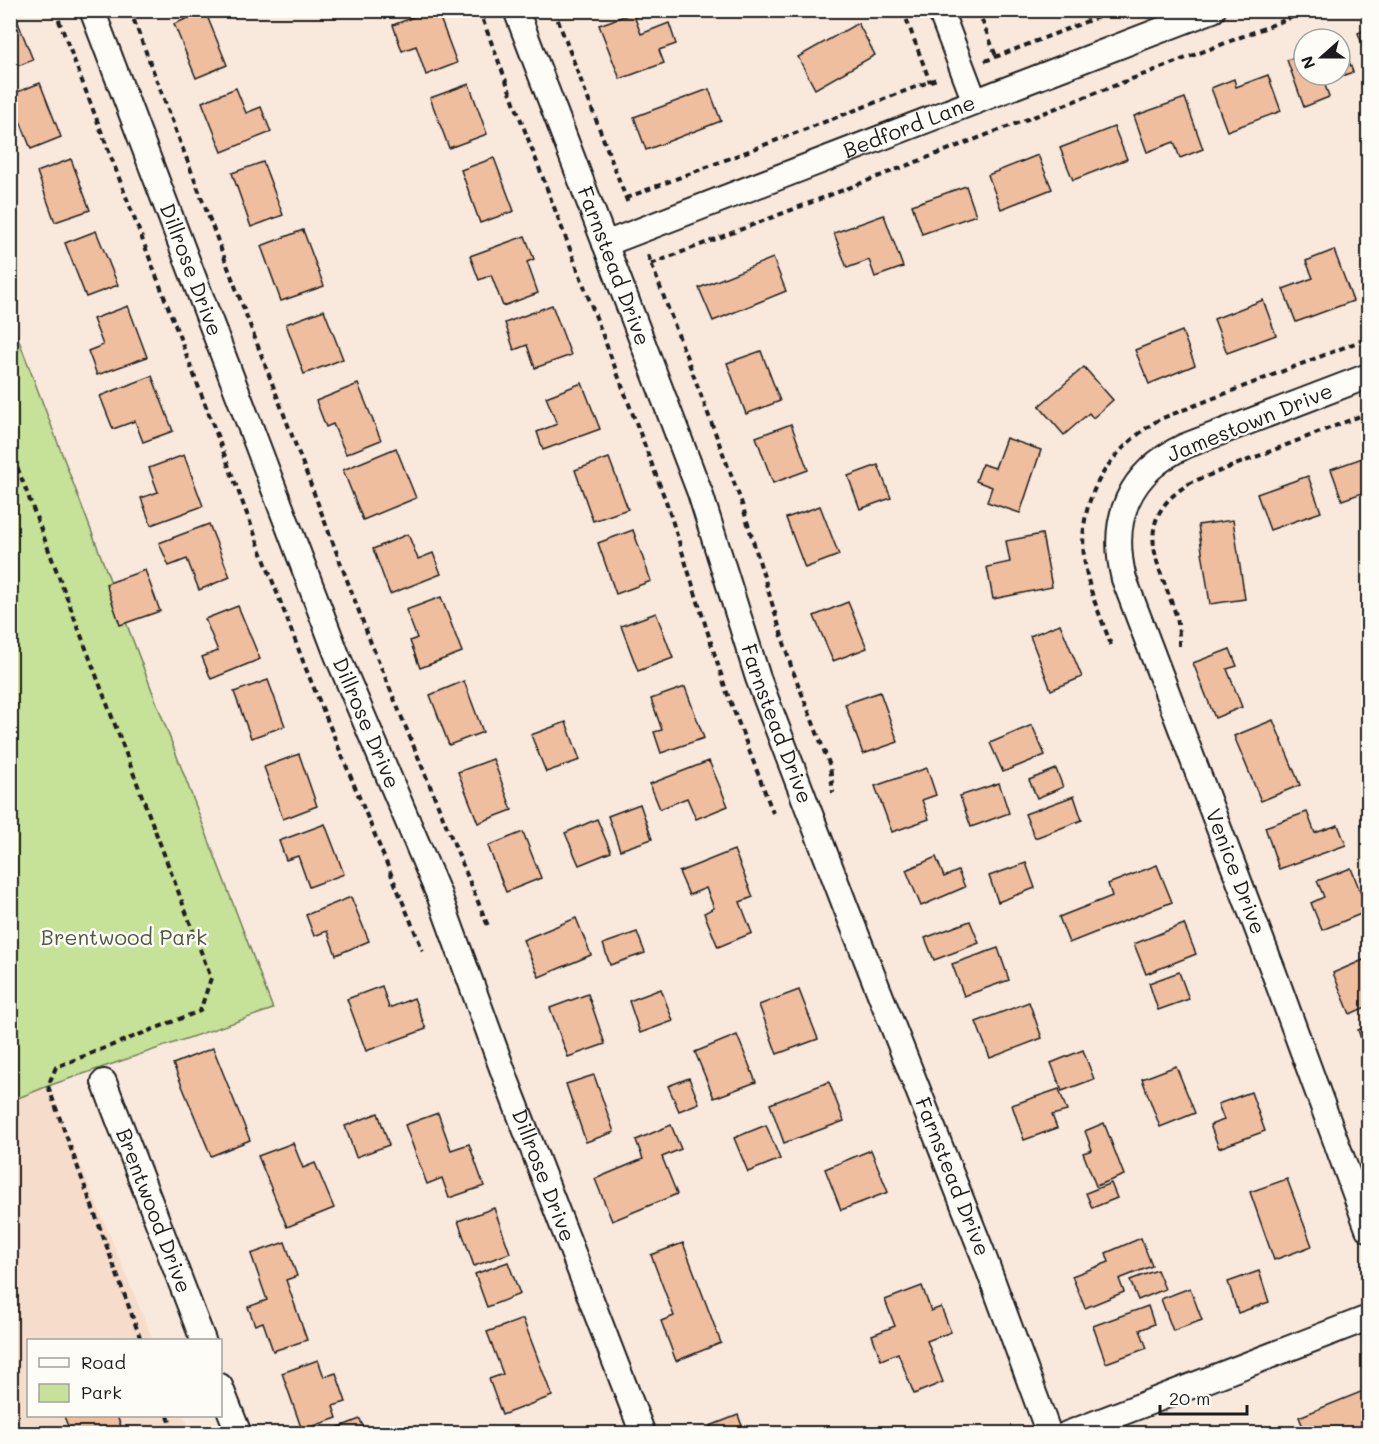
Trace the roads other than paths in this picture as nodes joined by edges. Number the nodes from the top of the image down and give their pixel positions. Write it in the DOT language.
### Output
graph roads {
  1 [pos="92,10"];
  2 [pos="516,10"];
  3 [pos="940,10"];
  4 [pos="1213,10"];
  5 [pos="975,102"];
  6 [pos="605,244"];
  7 [pos="1368,375"];
  8 [pos="1122,513"];
  9 [pos="104,1082"];
  10 [pos="1368,1229"];
  11 [pos="1368,1318"];
  12 [pos="202,1339"];
  13 [pos="222,1391"];
  14 [pos="238,1434"];
  15 [pos="642,1434"];
  16 [pos="1049,1434"];
  17 [pos="1067,1434"];
  1 -- 15 [label="street, Dillrose Drive"];
  2 -- 6 [label="street, Farnstead Drive"];
  3 -- 5 [label="street"];
  4 -- 5 [label="street, Bedford Lane"];
  5 -- 6 [label="street, Bedford Lane"];
  6 -- 16 [label="street, Farnstead Drive"];
  7 -- 8 [label="street, Jamestown Drive"];
  8 -- 10 [label="street, Venice Drive"];
  9 -- 12 [label="street, Brentwood Drive"];
  11 -- 17 [label="street"];
  13 -- 14 [label="street"];
}
